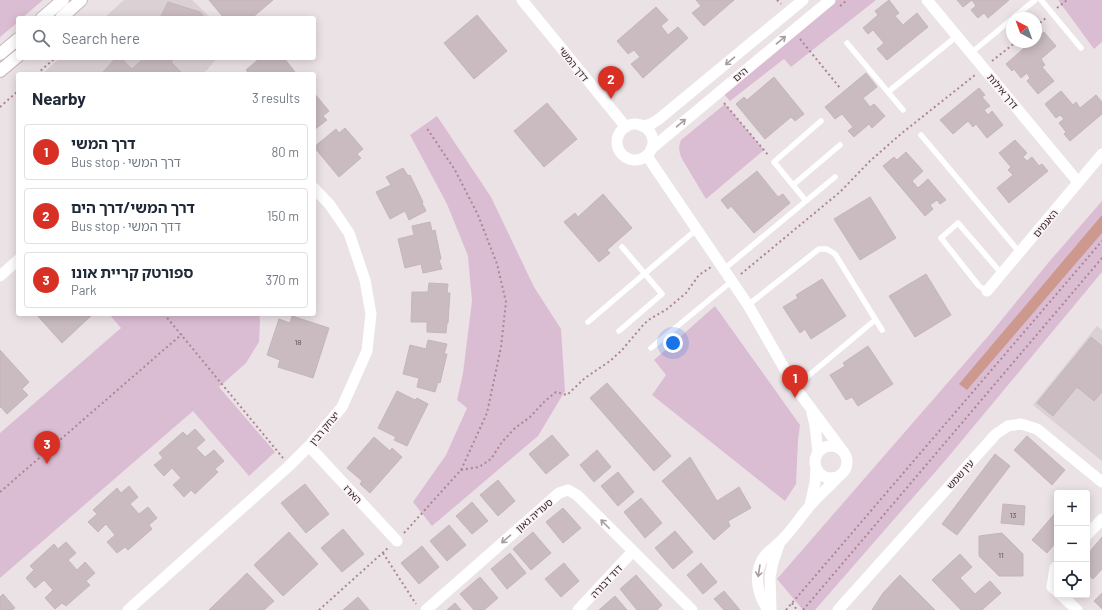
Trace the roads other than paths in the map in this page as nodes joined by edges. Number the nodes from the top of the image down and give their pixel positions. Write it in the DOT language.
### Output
graph roads {
  1 [pos="63,0"];
  2 [pos="81,0"];
  3 [pos="522,0"];
  4 [pos="803,0"];
  5 [pos="830,0"];
  6 [pos="927,0"];
  7 [pos="1035,0"];
  8 [pos="1041,0"];
  9 [pos="1020,12"];
  10 [pos="44,16"];
  11 [pos="63,16"];
  12 [pos="1006,23"];
  13 [pos="957,36"];
  14 [pos="16,41"];
  15 [pos="847,43"];
  16 [pos="1081,48"];
  17 [pos="971,52"];
  18 [pos="0,54"];
  19 [pos="16,58"];
  20 [pos="0,71"];
  21 [pos="888,92"];
  22 [pos="903,110"];
  23 [pos="821,121"];
  24 [pos="642,126"];
  25 [pos="626,127"];
  26 [pos="921,135"];
  27 [pos="840,145"];
  28 [pos="649,152"];
  29 [pos="1102,154"];
  30 [pos="835,177"];
  31 [pos="1078,182"];
  32 [pos="793,185"];
  33 [pos="316,190"];
  34 [pos="806,201"];
  35 [pos="697,229"];
  36 [pos="622,247"];
  37 [pos="1020,253"];
  38 [pos="16,262"];
  39 [pos="721,266"];
  40 [pos="645,274"];
  41 [pos="1002,274"];
  42 [pos="0,276"];
  43 [pos="732,281"];
  44 [pos="987,291"];
  45 [pos="748,305"];
  46 [pos="875,320"];
  47 [pos="588,322"];
  48 [pos="882,330"];
  49 [pos="619,331"];
  50 [pos="651,348"];
  51 [pos="795,387"];
  52 [pos="810,408"];
  53 [pos="309,446"];
  54 [pos="842,450"];
  55 [pos="818,453"];
  56 [pos="816,468"];
  57 [pos="838,477"];
  58 [pos="1102,482"];
  59 [pos="809,507"];
  60 [pos="1102,519"];
  61 [pos="1090,532"];
  62 [pos="397,541"];
  63 [pos="633,551"];
  64 [pos="1054,574"];
  65 [pos="1054,589"];
  66 [pos="1064,598"];
  67 [pos="128,610"];
  68 [pos="426,610"];
  69 [pos="578,610"];
  70 [pos="692,610"];
  71 [pos="769,610"];
  72 [pos="838,610"];
  73 [pos="1077,610"];
  1 -- 10 [label="street"];
  2 -- 11 [label="street"];
  3 -- 25 [label="street, דדך המשי"];
  4 -- 24 [label="street, הים, one-way"];
  28 -- 5 [label="street, הים, one-way"];
  6 -- 13 [label="street, דרך אילות"];
  7 -- 9 [label="lane"];
  8 -- 16 [label="lane"];
  12 -- 17 [label="lane"];
  13 -- 17 [label="street, דרך אילות"];
  13 -- 21 [label="lane"];
  14 -- 18 [label="street"];
  15 -- 21 [label="lane"];
  17 -- 31 [label="street, דרך אילות"];
  19 -- 20 [label="street"];
  21 -- 22 [label="lane"];
  23 -- 32 [label="lane"];
  24 -- 25 [label="street"];
  24 -- 28 [label="street"];
  25 -- 28 [label="street"];
  26 -- 37 [label="lane"];
  27 -- 32 [label="lane"];
  28 -- 35 [label="street"];
  29 -- 31 [label="street, האגמים"];
  30 -- 34 [label="lane"];
  31 -- 37 [label="street, האגמים"];
  32 -- 34 [label="lane"];
  33 -- 53 [label="street, יצחק רבין"];
  34 -- 39 [label="lane"];
  35 -- 39 [label="street"];
  35 -- 40 [label="lane"];
  36 -- 40 [label="lane"];
  37 -- 41 [label="street, האגמים"];
  38 -- 42 [label="street"];
  39 -- 43 [label="street"];
  40 -- 47 [label="lane"];
  40 -- 49 [label="lane"];
  41 -- 44 [label="street, האגמים"];
  41 -- 44 [label="lane"];
  43 -- 45 [label="street"];
  43 -- 50 [label="lane"];
  45 -- 46 [label="lane"];
  45 -- 51 [label="street"];
  46 -- 48 [label="lane"];
  46 -- 51 [label="lane"];
  51 -- 52 [label="street"];
  52 -- 54 [label="street"];
  52 -- 55 [label="street"];
  53 -- 62 [label="street, הארז"];
  53 -- 67 [label="street, יצחק רבין"];
  54 -- 55 [label="street"];
  54 -- 57 [label="street"];
  55 -- 56 [label="street"];
  56 -- 57 [label="street"];
  56 -- 59 [label="street"];
  57 -- 59 [label="street"];
  58 -- 72 [label="street, עין שמש"];
  59 -- 71 [label="street"];
  60 -- 61 [label="street"];
  63 -- 68 [label="street, סעדיה גאון, one-way"];
  63 -- 69 [label="street, דוד דבורה"];
  63 -- 70 [label="street, סעדיה גאון"];
  64 -- 65 [label="street"];
  66 -- 73 [label="street"];
}
